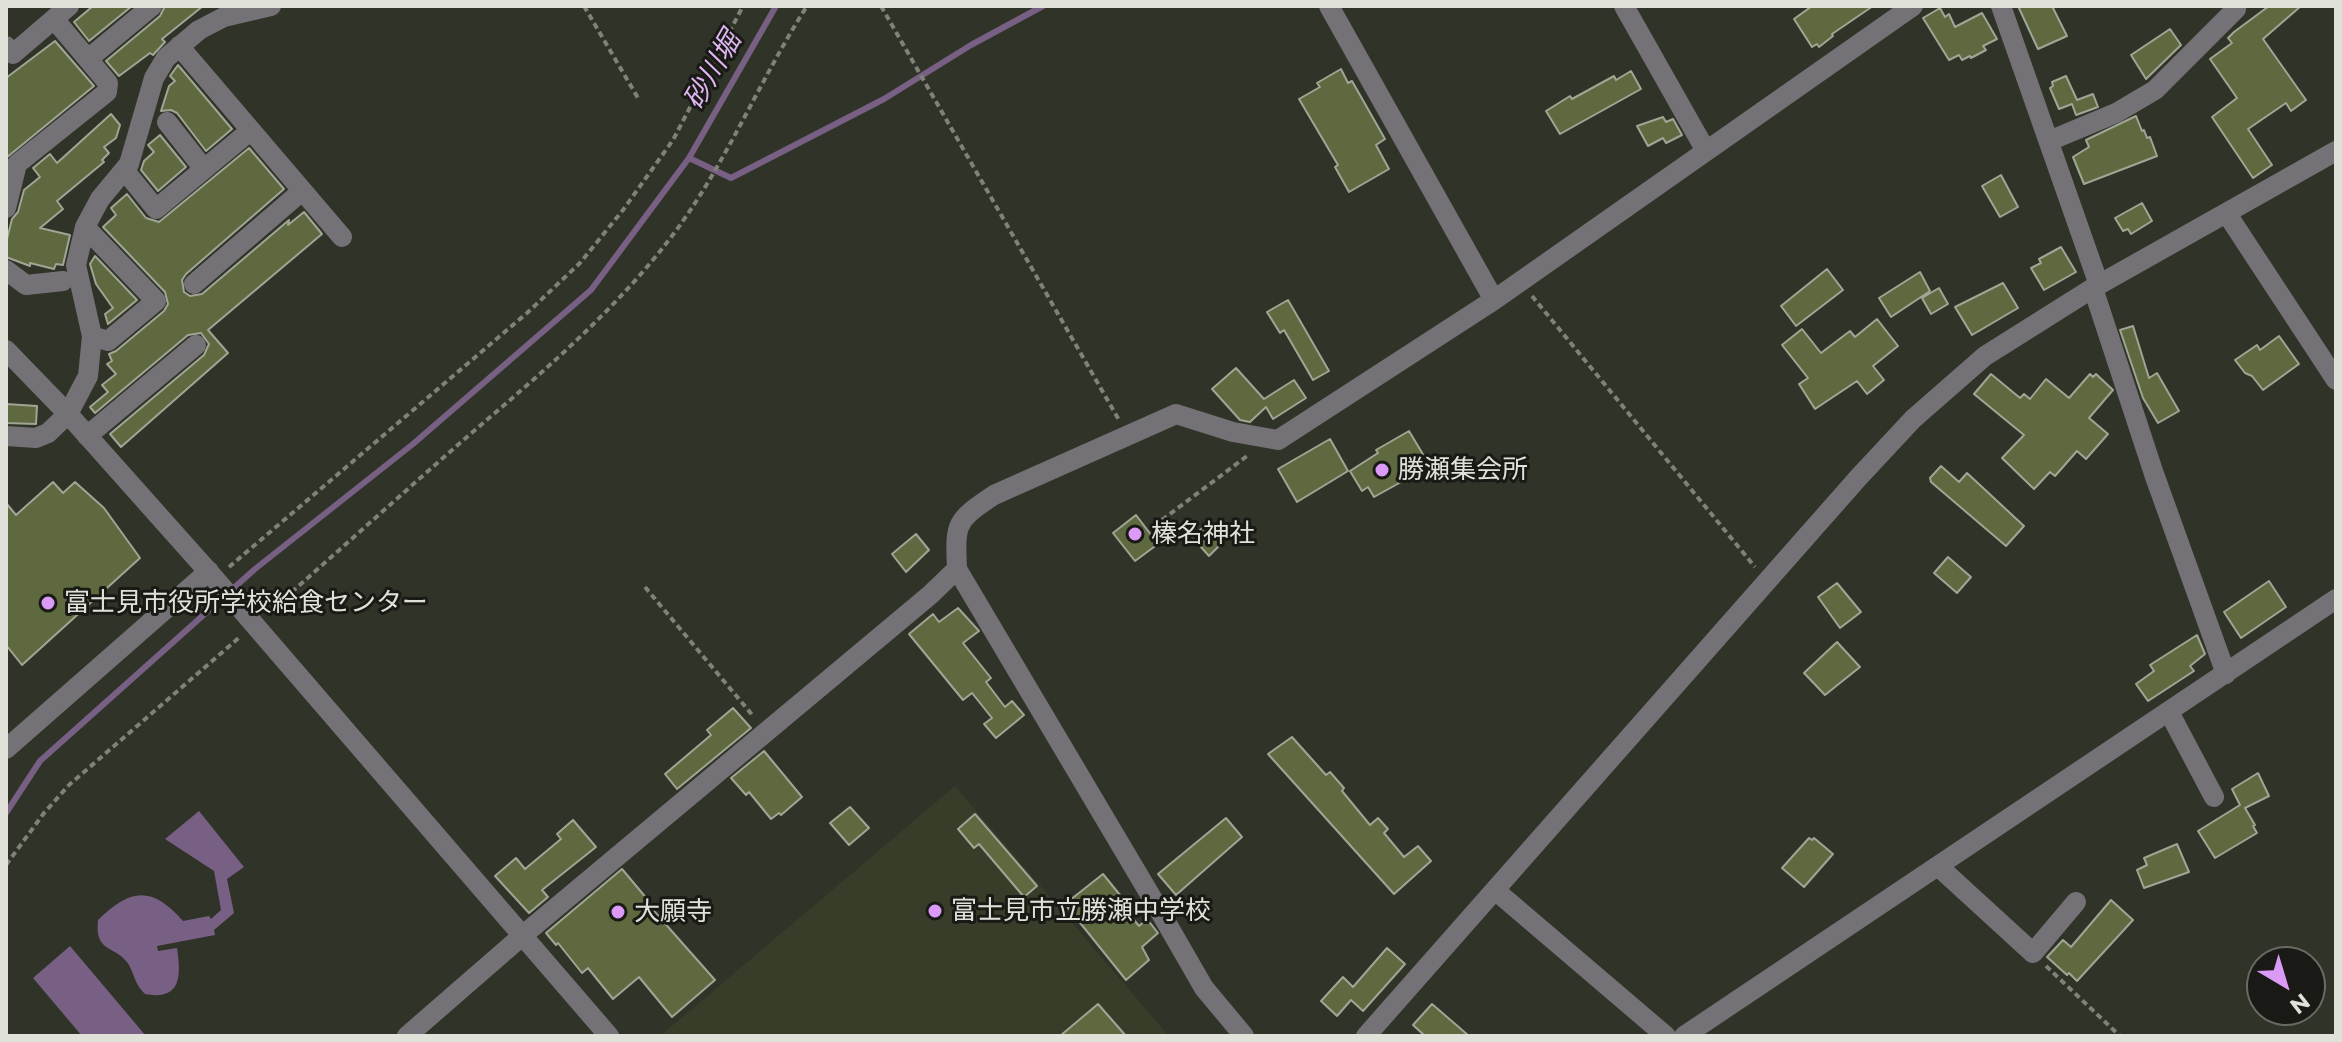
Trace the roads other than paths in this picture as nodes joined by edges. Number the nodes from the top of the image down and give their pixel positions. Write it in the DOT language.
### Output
graph roads {
  1 [pos="152,6"];
  2 [pos="271,6"];
  3 [pos="1329,6"];
  4 [pos="1624,6"];
  5 [pos="1913,6"];
  6 [pos="2001,6"];
  7 [pos="2235,6"];
  8 [pos="62,13"];
  9 [pos="179,46"];
  10 [pos="8,53"];
  11 [pos="88,59"];
  12 [pos="167,122"];
  13 [pos="250,131"];
  14 [pos="2049,141"];
  15 [pos="1706,151"];
  16 [pos="2336,151"];
  17 [pos="204,169"];
  18 [pos="125,171"];
  19 [pos="302,191"];
  20 [pos="6,208"];
  21 [pos="2227,214"];
  22 [pos="85,227"];
  23 [pos="342,237"];
  24 [pos="6,270"];
  25 [pos="63,281"];
  26 [pos="194,284"];
  27 [pos="2096,286"];
  28 [pos="1494,300"];
  29 [pos="92,336"];
  30 [pos="196,345"];
  31 [pos="6,350"];
  32 [pos="2336,380"];
  33 [pos="68,414"];
  34 [pos="6,436"];
  35 [pos="87,436"];
  36 [pos="957,569"];
  37 [pos="214,578"];
  38 [pos="2336,599"];
  39 [pos="2226,674"];
  40 [pos="2169,712"];
  41 [pos="6,749"];
  42 [pos="2214,797"];
  43 [pos="1939,867"];
  44 [pos="1496,891"];
  45 [pos="2076,902"];
  46 [pos="522,936"];
  47 [pos="407,1036"];
  48 [pos="609,1036"];
  49 [pos="1244,1036"];
  50 [pos="1366,1036"];
  51 [pos="1666,1036"];
  52 [pos="1684,1036"];
  1 -- 11 [label="street"];
  2 -- 9 [label="street"];
  3 -- 28 [label="street"];
  4 -- 15 [label="street"];
  5 -- 15 [label="street"];
  6 -- 14 [label="street"];
  7 -- 14 [label="street"];
  8 -- 10 [label="street"];
  8 -- 11 [label="street"];
  9 -- 13 [label="street"];
  9 -- 18 [label="street"];
  11 -- 20 [label="street"];
  12 -- 17 [label="street"];
  13 -- 17 [label="street"];
  13 -- 19 [label="street"];
  14 -- 27 [label="street"];
  15 -- 28 [label="street"];
  16 -- 21 [label="street"];
  17 -- 18 [label="street"];
  18 -- 22 [label="street"];
  19 -- 23 [label="street"];
  19 -- 26 [label="street"];
  21 -- 27 [label="street"];
  21 -- 32 [label="street"];
  22 -- 29 [label="street"];
  22 -- 29 [label="street"];
  24 -- 25 [label="street"];
  27 -- 39 [label="street"];
  27 -- 44 [label="street"];
  28 -- 36 [label="street"];
  29 -- 33 [label="street"];
  30 -- 35 [label="street"];
  31 -- 33 [label="street"];
  33 -- 34 [label="street"];
  33 -- 35 [label="street"];
  35 -- 37 [label="street"];
  36 -- 46 [label="street"];
  36 -- 49 [label="street"];
  37 -- 41 [label="street"];
  37 -- 46 [label="street"];
  38 -- 39 [label="street"];
  39 -- 40 [label="street"];
  40 -- 42 [label="street"];
  40 -- 43 [label="street"];
  43 -- 45 [label="street"];
  43 -- 52 [label="street"];
  44 -- 50 [label="street"];
  44 -- 51 [label="street"];
  46 -- 47 [label="street"];
  46 -- 48 [label="street"];
}
